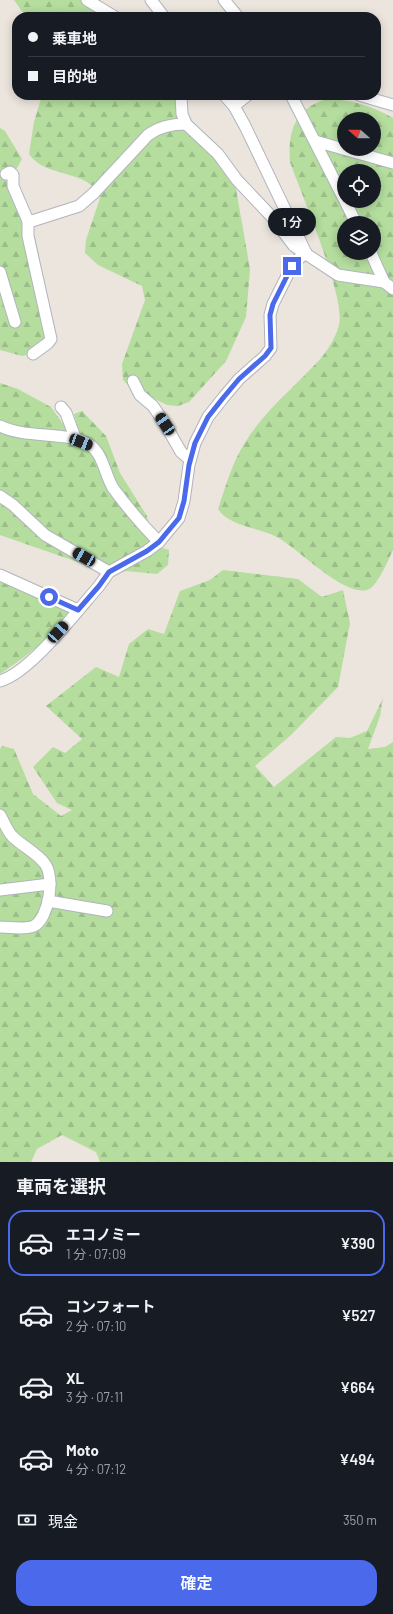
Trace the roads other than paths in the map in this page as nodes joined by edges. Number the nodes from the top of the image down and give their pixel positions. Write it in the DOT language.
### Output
graph roads {
  1 [pos="87,0"];
  2 [pos="151,0"];
  3 [pos="224,0"];
  4 [pos="106,12"];
  5 [pos="160,12"];
  6 [pos="234,12"];
  7 [pos="181,100"];
  8 [pos="229,100"];
  9 [pos="242,100"];
  10 [pos="294,100"];
  11 [pos="376,100"];
  12 [pos="393,105"];
  13 [pos="234,106"];
  14 [pos="186,124"];
  15 [pos="315,141"];
  16 [pos="393,163"];
  17 [pos="3,173"];
  18 [pos="0,183"];
  19 [pos="337,186"];
  20 [pos="28,221"];
  21 [pos="306,253"];
  22 [pos="375,260"];
  23 [pos="0,272"];
  24 [pos="389,285"];
  25 [pos="15,322"];
  26 [pos="33,354"];
  27 [pos="133,380"];
  28 [pos="61,406"];
  29 [pos="0,426"];
  30 [pos="76,440"];
  31 [pos="190,460"];
  32 [pos="0,496"];
  33 [pos="159,542"];
  34 [pos="109,572"];
  35 [pos="0,575"];
  36 [pos="78,610"];
  37 [pos="0,681"];
  38 [pos="0,815"];
  39 [pos="4,831"];
  40 [pos="50,884"];
  41 [pos="0,890"];
  42 [pos="48,901"];
  43 [pos="107,911"];
  44 [pos="0,927"];
  1 -- 4 [label="street"];
  2 -- 5 [label="street"];
  3 -- 6 [label="street"];
  7 -- 14 [label="street"];
  8 -- 13 [label="street"];
  9 -- 13 [label="street"];
  10 -- 15 [label="street"];
  11 -- 12 [label="street"];
  13 -- 21 [label="street"];
  14 -- 20 [label="street"];
  14 -- 21 [label="street"];
  15 -- 16 [label="street"];
  15 -- 19 [label="street"];
  17 -- 18 [label="street"];
  17 -- 20 [label="street"];
  20 -- 26 [label="street"];
  21 -- 24 [label="street"];
  21 -- 31 [label="street"];
  22 -- 24 [label="street"];
  23 -- 25 [label="street"];
  27 -- 31 [label="street"];
  28 -- 30 [label="street"];
  29 -- 30 [label="street"];
  30 -- 33 [label="street"];
  31 -- 33 [label="street"];
  32 -- 34 [label="street"];
  33 -- 34 [label="street"];
  34 -- 36 [label="street"];
  35 -- 36 [label="street"];
  36 -- 37 [label="street"];
  38 -- 39 [label="street"];
  39 -- 40 [label="street"];
  40 -- 41 [label="street"];
  40 -- 42 [label="street"];
  42 -- 43 [label="street"];
  42 -- 44 [label="street"];
}
